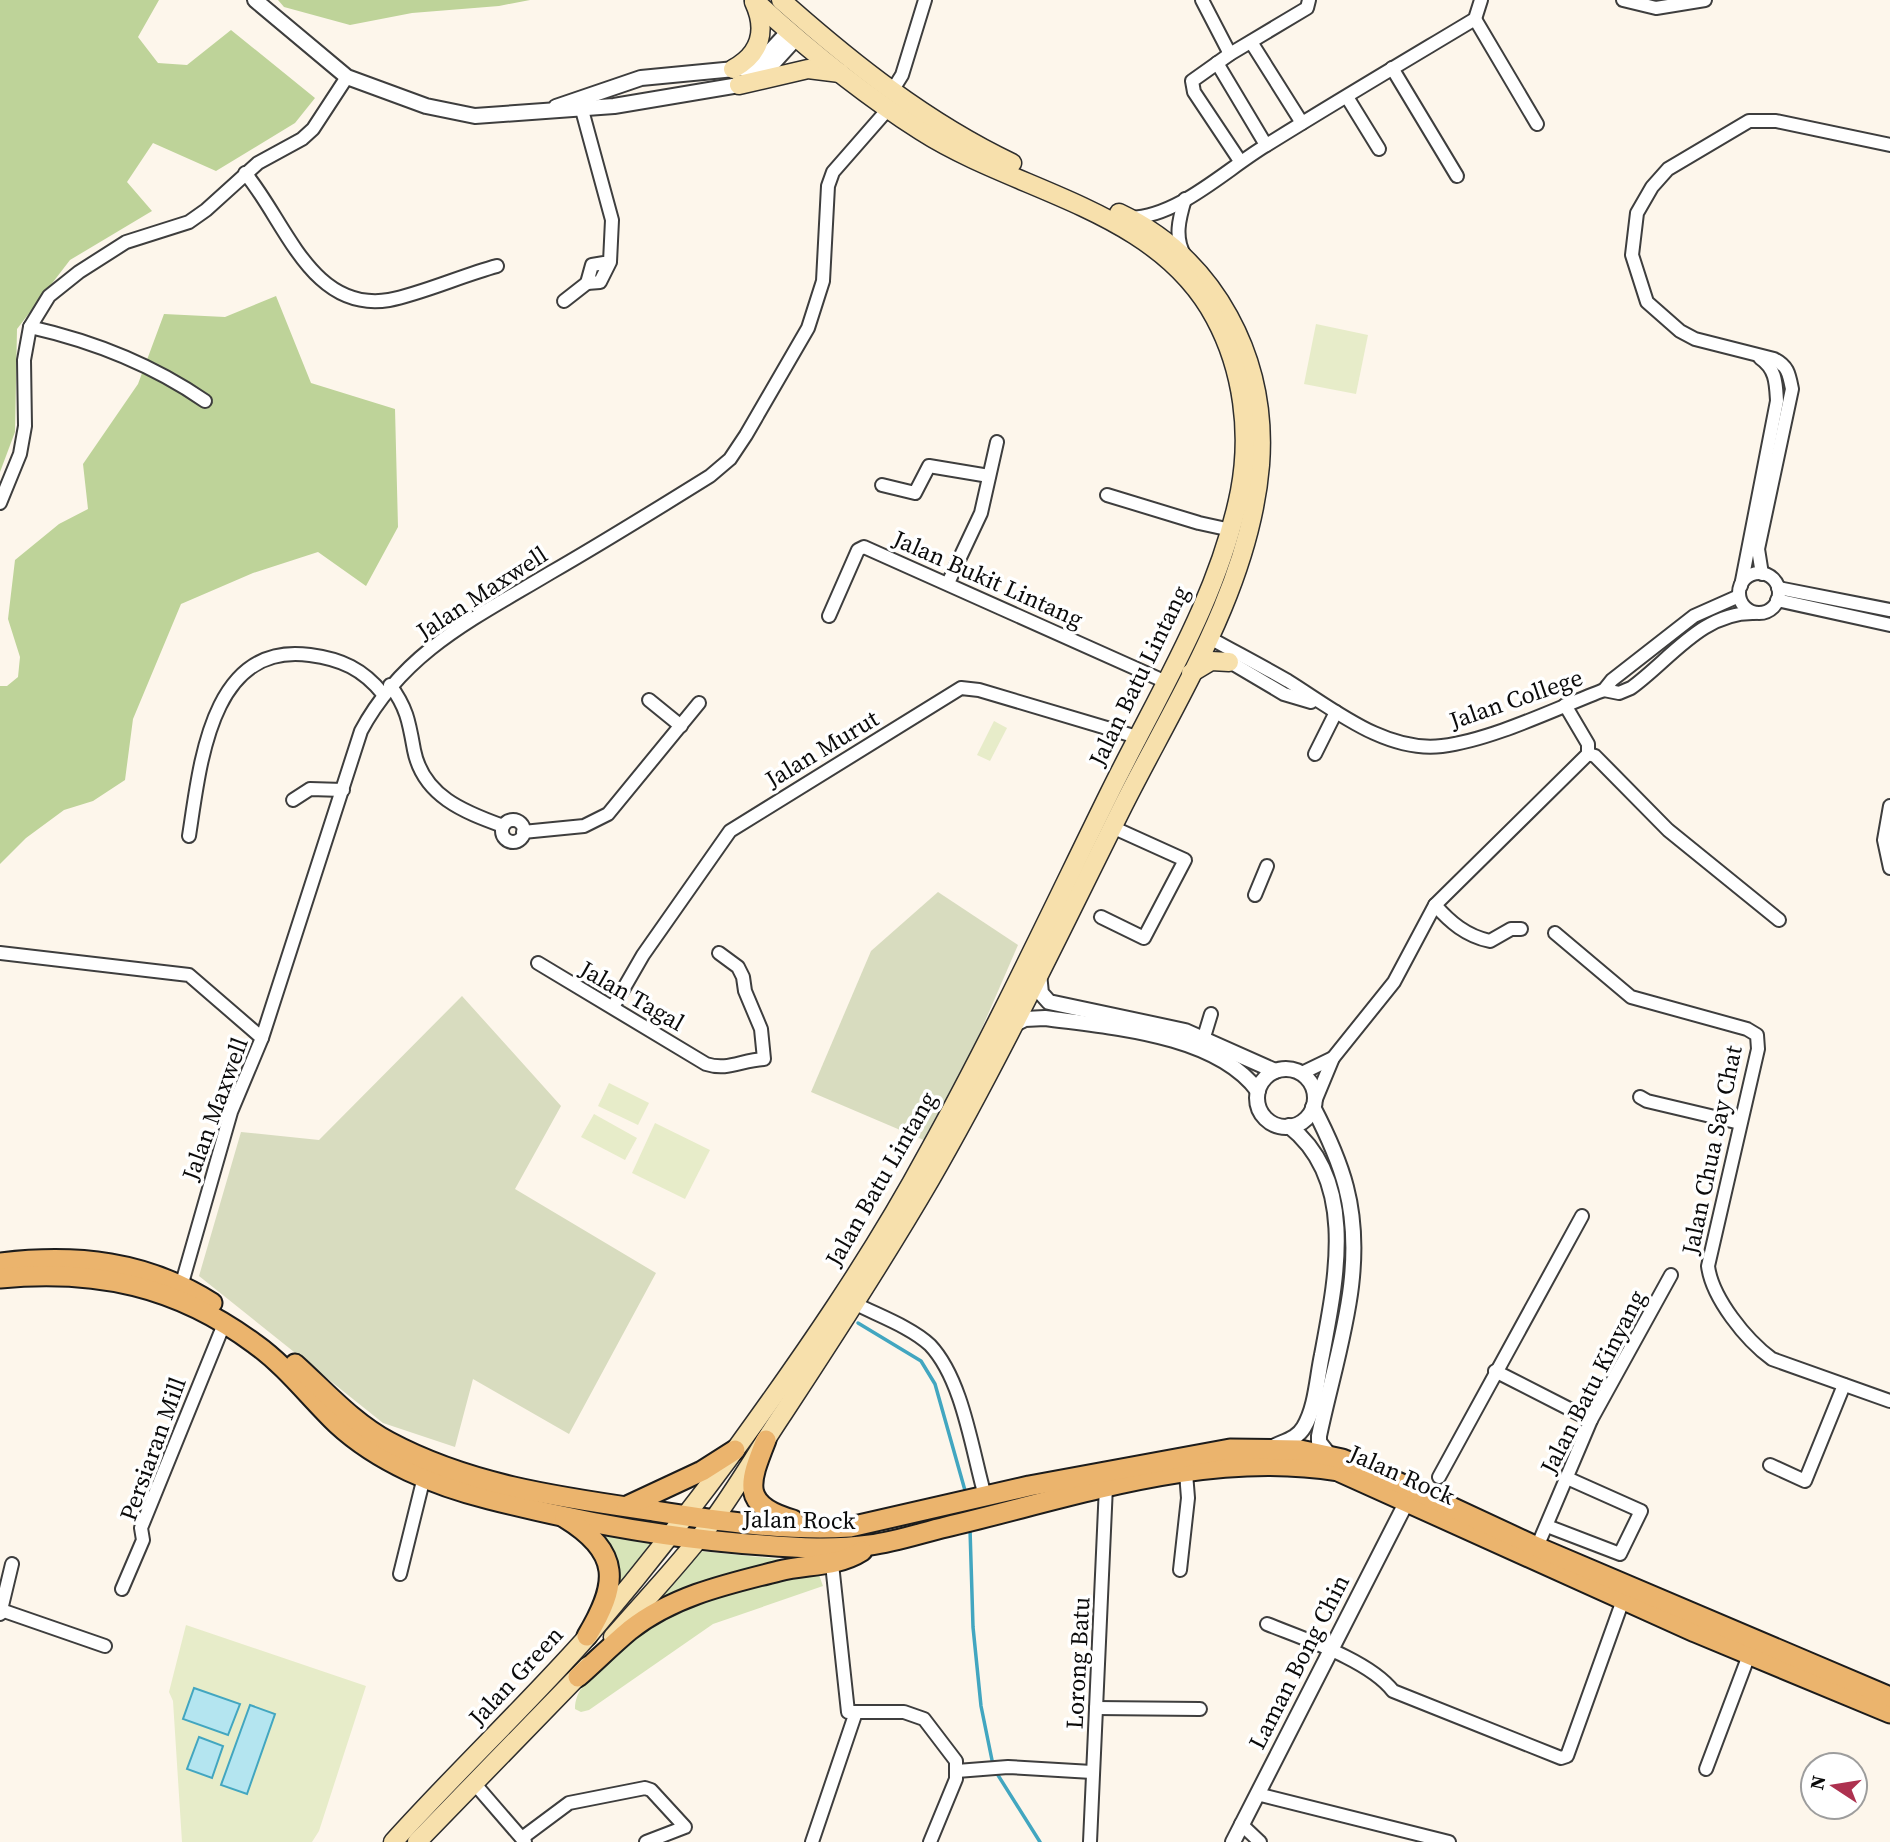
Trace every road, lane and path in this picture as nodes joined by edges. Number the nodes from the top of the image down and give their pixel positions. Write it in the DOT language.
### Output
graph roads {
  1 [pos="255,0"];
  2 [pos="753,0"];
  3 [pos="780,0"];
  4 [pos="925,0"];
  5 [pos="1202,0"];
  6 [pos="1309,0"];
  7 [pos="1481,0"];
  8 [pos="1622,0"];
  9 [pos="1705,0"];
  10 [pos="1475,19"];
  11 [pos="795,33"];
  12 [pos="1251,42"];
  13 [pos="1230,54"];
  14 [pos="1217,63"];
  15 [pos="846,66"];
  16 [pos="1392,68"];
  17 [pos="347,77"];
  18 [pos="736,77"];
  19 [pos="641,78"];
  20 [pos="1347,97"];
  21 [pos="644,99"];
  22 [pos="891,99"];
  23 [pos="582,110"];
  24 [pos="545,111"];
  25 [pos="1302,123"];
  26 [pos="1537,124"];
  27 [pos="1266,145"];
  28 [pos="1890,145"];
  29 [pos="1379,149"];
  30 [pos="1240,161"];
  31 [pos="245,173"];
  32 [pos="1457,176"];
  33 [pos="1185,199"];
  34 [pos="1130,218"];
  35 [pos="1188,261"];
  36 [pos="497,266"];
  37 [pos="564,302"];
  38 [pos="30,327"];
  39 [pos="1754,354"];
  40 [pos="205,401"];
  41 [pos="996,442"];
  42 [pos="989,477"];
  43 [pos="881,485"];
  44 [pos="1107,495"];
  45 [pos="0,503"];
  46 [pos="1231,530"];
  47 [pos="1762,574"];
  48 [pos="948,583"];
  49 [pos="1210,587"];
  50 [pos="1740,591"];
  51 [pos="1778,594"];
  52 [pos="1890,610"];
  53 [pos="1754,613"];
  54 [pos="829,616"];
  55 [pos="1890,625"];
  56 [pos="1203,640"];
  57 [pos="1230,662"];
  58 [pos="1176,674"];
  59 [pos="1286,688"];
  60 [pos="386,689"];
  61 [pos="1604,690"];
  62 [pos="649,700"];
  63 [pos="699,703"];
  64 [pos="1565,705"];
  65 [pos="1336,712"];
  66 [pos="681,726"];
  67 [pos="1137,737"];
  68 [pos="1315,754"];
  69 [pos="1588,754"];
  70 [pos="343,790"];
  71 [pos="293,800"];
  72 [pos="1890,806"];
  73 [pos="1112,827"];
  74 [pos="189,836"];
  75 [pos="1267,866"];
  76 [pos="1890,868"];
  77 [pos="1255,895"];
  78 [pos="1435,905"];
  79 [pos="1101,917"];
  80 [pos="1779,920"];
  81 [pos="1521,929"];
  82 [pos="1555,933"];
  83 [pos="0,953"];
  84 [pos="719,953"];
  85 [pos="538,963"];
  86 [pos="1039,973"];
  87 [pos="613,1007"];
  88 [pos="1211,1014"];
  89 [pos="1013,1025"];
  90 [pos="1205,1037"];
  91 [pos="262,1038"];
  92 [pos="1333,1058"];
  93 [pos="1275,1071"];
  94 [pos="1303,1073"];
  95 [pos="1258,1091"];
  96 [pos="1640,1097"];
  97 [pos="1314,1103"];
  98 [pos="1740,1123"];
  99 [pos="1289,1126"];
  100 [pos="1582,1216"];
  101 [pos="0,1263"];
  102 [pos="1671,1275"];
  103 [pos="0,1278"];
  104 [pos="181,1283"];
  105 [pos="854,1303"];
  106 [pos="224,1324"];
  107 [pos="1495,1371"];
  108 [pos="1844,1385"];
  109 [pos="1890,1401"];
  110 [pos="1591,1420"];
  111 [pos="766,1440"];
  112 [pos="1269,1449"];
  113 [pos="735,1450"];
  114 [pos="1330,1457"];
  115 [pos="1770,1465"];
  116 [pos="1186,1473"];
  117 [pos="424,1477"];
  118 [pos="1439,1477"];
  119 [pos="1567,1478"];
  120 [pos="1107,1486"];
  121 [pos="981,1497"];
  122 [pos="1406,1503"];
  123 [pos="626,1507"];
  124 [pos="556,1513"];
  125 [pos="684,1516"];
  126 [pos="713,1520"];
  127 [pos="1546,1525"];
  128 [pos="824,1529"];
  129 [pos="668,1537"];
  130 [pos="697,1540"];
  131 [pos="872,1545"];
  132 [pos="1538,1547"];
  133 [pos="12,1564"];
  134 [pos="832,1564"];
  135 [pos="1180,1570"];
  136 [pos="400,1574"];
  137 [pos="122,1589"];
  138 [pos="1623,1600"];
  139 [pos="1,1612"];
  140 [pos="1267,1624"];
  141 [pos="587,1636"];
  142 [pos="105,1646"];
  143 [pos="1330,1651"];
  144 [pos="1749,1655"];
  145 [pos="578,1677"];
  146 [pos="1890,1697"];
  147 [pos="1096,1708"];
  148 [pos="1200,1709"];
  149 [pos="856,1712"];
  150 [pos="1890,1713"];
  151 [pos="1706,1769"];
  152 [pos="957,1771"];
  153 [pos="1092,1772"];
  154 [pos="474,1783"];
  155 [pos="1257,1794"];
  156 [pos="1241,1825"];
  157 [pos="1413,1838"];
  158 [pos="523,1840"];
  159 [pos="393,1842"];
  160 [pos="417,1842"];
  161 [pos="646,1842"];
  162 [pos="812,1842"];
  163 [pos="930,1842"];
  164 [pos="1090,1842"];
  165 [pos="1233,1842"];
  166 [pos="1261,1842"];
  167 [pos="1449,1842"];
  1 -- 17 [label="street"];
  2 -- 11 [label="main road"];
  2 -- 18 [label="main road"];
  3 -- 11 [label="main road"];
  3 -- 15 [label="main road, Jalan Batu Lintang"];
  4 -- 22 [label="street, Jalan Maxwell"];
  5 -- 13 [label="street"];
  6 -- 12 [label="street"];
  7 -- 10 [label="street"];
  8 -- 9 [label="street"];
  10 -- 16 [label="street"];
  10 -- 26 [label="street"];
  11 -- 15 [label="main road"];
  11 -- 18 [label="street"];
  12 -- 13 [label="street"];
  12 -- 25 [label="street"];
  13 -- 14 [label="street"];
  14 -- 27 [label="street"];
  14 -- 30 [label="street"];
  15 -- 18 [label="main road"];
  15 -- 22 [label="main road, Jalan Batu Lintang"];
  16 -- 20 [label="street"];
  16 -- 32 [label="street"];
  17 -- 24 [label="street"];
  17 -- 31 [label="street"];
  18 -- 19 [label="street"];
  18 -- 21 [label="street"];
  19 -- 21 [label="street"];
  19 -- 24 [label="street"];
  20 -- 25 [label="street"];
  20 -- 29 [label="street"];
  21 -- 23 [label="street"];
  22 -- 34 [label="main road, Jalan Batu Lintang"];
  22 -- 46 [label="main road, Jalan Batu Lintang"];
  22 -- 60 [label="street, Jalan Maxwell"];
  23 -- 24 [label="street"];
  23 -- 37 [label="street"];
  25 -- 27 [label="street"];
  27 -- 30 [label="street"];
  28 -- 39 [label="street"];
  30 -- 33 [label="street"];
  31 -- 36 [label="street"];
  31 -- 38 [label="street"];
  33 -- 34 [label="street"];
  33 -- 35 [label="street"];
  34 -- 35 [label="main road, Jalan Batu Lintang"];
  35 -- 56 [label="main road, Jalan Batu Lintang"];
  38 -- 40 [label="street"];
  38 -- 45 [label="street"];
  39 -- 47 [label="street"];
  39 -- 50 [label="street"];
  41 -- 42 [label="street"];
  42 -- 43 [label="street"];
  42 -- 48 [label="street"];
  44 -- 46 [label="street"];
  46 -- 49 [label="main road, Jalan Batu Lintang"];
  47 -- 50 [label="street"];
  47 -- 51 [label="street"];
  48 -- 54 [label="street, Jalan Bukit Lintang"];
  48 -- 58 [label="street, Jalan Bukit Lintang"];
  49 -- 56 [label="main road"];
  49 -- 58 [label="main road, Jalan Batu Lintang"];
  50 -- 53 [label="street"];
  50 -- 61 [label="street"];
  51 -- 52 [label="street"];
  51 -- 53 [label="street"];
  51 -- 55 [label="street"];
  53 -- 61 [label="street"];
  56 -- 57 [label="street"];
  56 -- 58 [label="main road, Jalan Batu Lintang"];
  56 -- 59 [label="street, Jalan College"];
  57 -- 58 [label="main road"];
  57 -- 59 [label="street"];
  58 -- 67 [label="main road, Jalan Batu Lintang"];
  58 -- 73 [label="main road, Jalan Batu Lintang"];
  59 -- 65 [label="street, Jalan College"];
  60 -- 66 [label="street"];
  60 -- 70 [label="street, Jalan Maxwell"];
  60 -- 74 [label="street"];
  61 -- 64 [label="street, Jalan College"];
  62 -- 66 [label="street"];
  63 -- 66 [label="street"];
  64 -- 65 [label="street, Jalan College"];
  64 -- 69 [label="street"];
  65 -- 68 [label="street"];
  67 -- 87 [label="street, Jalan Murut"];
  67 -- 113 [label="main road, Jalan Batu Lintang"];
  69 -- 78 [label="street"];
  69 -- 80 [label="street"];
  70 -- 71 [label="street"];
  70 -- 91 [label="street, Jalan Maxwell"];
  72 -- 76 [label="street"];
  73 -- 79 [label="street"];
  73 -- 86 [label="main road, Jalan Batu Lintang"];
  75 -- 77 [label="street"];
  78 -- 81 [label="street"];
  78 -- 92 [label="street"];
  82 -- 98 [label="street, Jalan Chua Say Chat"];
  83 -- 91 [label="street"];
  84 -- 87 [label="street, Jalan Tagal"];
  85 -- 87 [label="street, Jalan Tagal"];
  86 -- 89 [label="main road, Jalan Batu Lintang"];
  86 -- 90 [label="street"];
  88 -- 90 [label="street"];
  89 -- 95 [label="street"];
  89 -- 105 [label="main road, Jalan Batu Lintang"];
  90 -- 93 [label="street"];
  91 -- 104 [label="street, Jalan Maxwell"];
  92 -- 94 [label="street"];
  92 -- 97 [label="street"];
  93 -- 94 [label="street"];
  93 -- 95 [label="street"];
  94 -- 97 [label="street"];
  95 -- 99 [label="street"];
  96 -- 98 [label="street"];
  97 -- 99 [label="street"];
  97 -- 114 [label="street"];
  98 -- 108 [label="street, Jalan Chua Say Chat"];
  99 -- 112 [label="street"];
  100 -- 107 [label="street"];
  101 -- 104 [label="main road, Jalan Rock"];
  102 -- 110 [label="street, Jalan Batu Kinyang"];
  103 -- 106 [label="main road, Jalan Rock"];
  104 -- 123 [label="main road, Jalan Rock"];
  105 -- 111 [label="main road, Jalan Batu Lintang"];
  105 -- 121 [label="street"];
  106 -- 117 [label="main road, Jalan Rock"];
  106 -- 137 [label="street, Persiaran Mill"];
  107 -- 110 [label="street"];
  107 -- 118 [label="street"];
  108 -- 109 [label="street, Jalan Chua Say Chat"];
  108 -- 115 [label="street"];
  110 -- 119 [label="street, Jalan Batu Kinyang"];
  111 -- 126 [label="main road, Jalan Batu Lintang"];
  111 -- 128 [label="main road"];
  112 -- 114 [label="main road, Jalan Rock"];
  112 -- 121 [label="main road, Jalan Rock"];
  113 -- 123 [label="main road"];
  113 -- 125 [label="main road, Jalan Batu Lintang"];
  114 -- 132 [label="main road, Jalan Rock"];
  116 -- 120 [label="main road, Jalan Rock"];
  116 -- 122 [label="main road, Jalan Rock"];
  116 -- 135 [label="street"];
  117 -- 124 [label="main road, Jalan Rock"];
  117 -- 136 [label="street"];
  119 -- 127 [label="street, Jalan Batu Kinyang"];
  119 -- 127 [label="street"];
  120 -- 131 [label="main road, Jalan Rock"];
  120 -- 147 [label="street, Lorong Batu"];
  121 -- 128 [label="main road, Jalan Rock"];
  122 -- 138 [label="main road, Jalan Rock"];
  122 -- 143 [label="street, Laman Bong Chin"];
  123 -- 125 [label="main road, Jalan Rock"];
  124 -- 129 [label="main road, Jalan Rock"];
  124 -- 141 [label="main road"];
  125 -- 126 [label="main road, Jalan Rock"];
  125 -- 129 [label="main road, Jalan Green"];
  126 -- 128 [label="main road, Jalan Rock"];
  126 -- 130 [label="main road, Jalan Green"];
  127 -- 132 [label="street, Jalan Batu Kinyang"];
  129 -- 130 [label="main road, Jalan Rock"];
  129 -- 141 [label="main road, Jalan Green"];
  130 -- 131 [label="main road, Jalan Rock"];
  130 -- 145 [label="main road, Jalan Green"];
  131 -- 134 [label="main road"];
  132 -- 146 [label="main road, Jalan Rock"];
  133 -- 139 [label="street"];
  134 -- 145 [label="main road"];
  134 -- 149 [label="street"];
  138 -- 143 [label="street"];
  138 -- 144 [label="main road, Jalan Rock"];
  139 -- 142 [label="street"];
  140 -- 143 [label="street"];
  141 -- 159 [label="main road, Jalan Green"];
  143 -- 155 [label="street, Laman Bong Chin"];
  144 -- 150 [label="main road, Jalan Rock"];
  144 -- 151 [label="street"];
  145 -- 154 [label="main road, Jalan Green"];
  147 -- 148 [label="street"];
  147 -- 153 [label="street, Lorong Batu"];
  149 -- 152 [label="street"];
  149 -- 162 [label="street"];
  152 -- 153 [label="street"];
  152 -- 163 [label="street"];
  153 -- 164 [label="street, Lorong Batu"];
  154 -- 158 [label="street"];
  154 -- 160 [label="main road, Jalan Green"];
  155 -- 156 [label="street, Laman Bong Chin"];
  155 -- 157 [label="street"];
  156 -- 165 [label="street, Laman Bong Chin"];
  156 -- 166 [label="street"];
  157 -- 167 [label="street"];
  158 -- 161 [label="street"];
}
